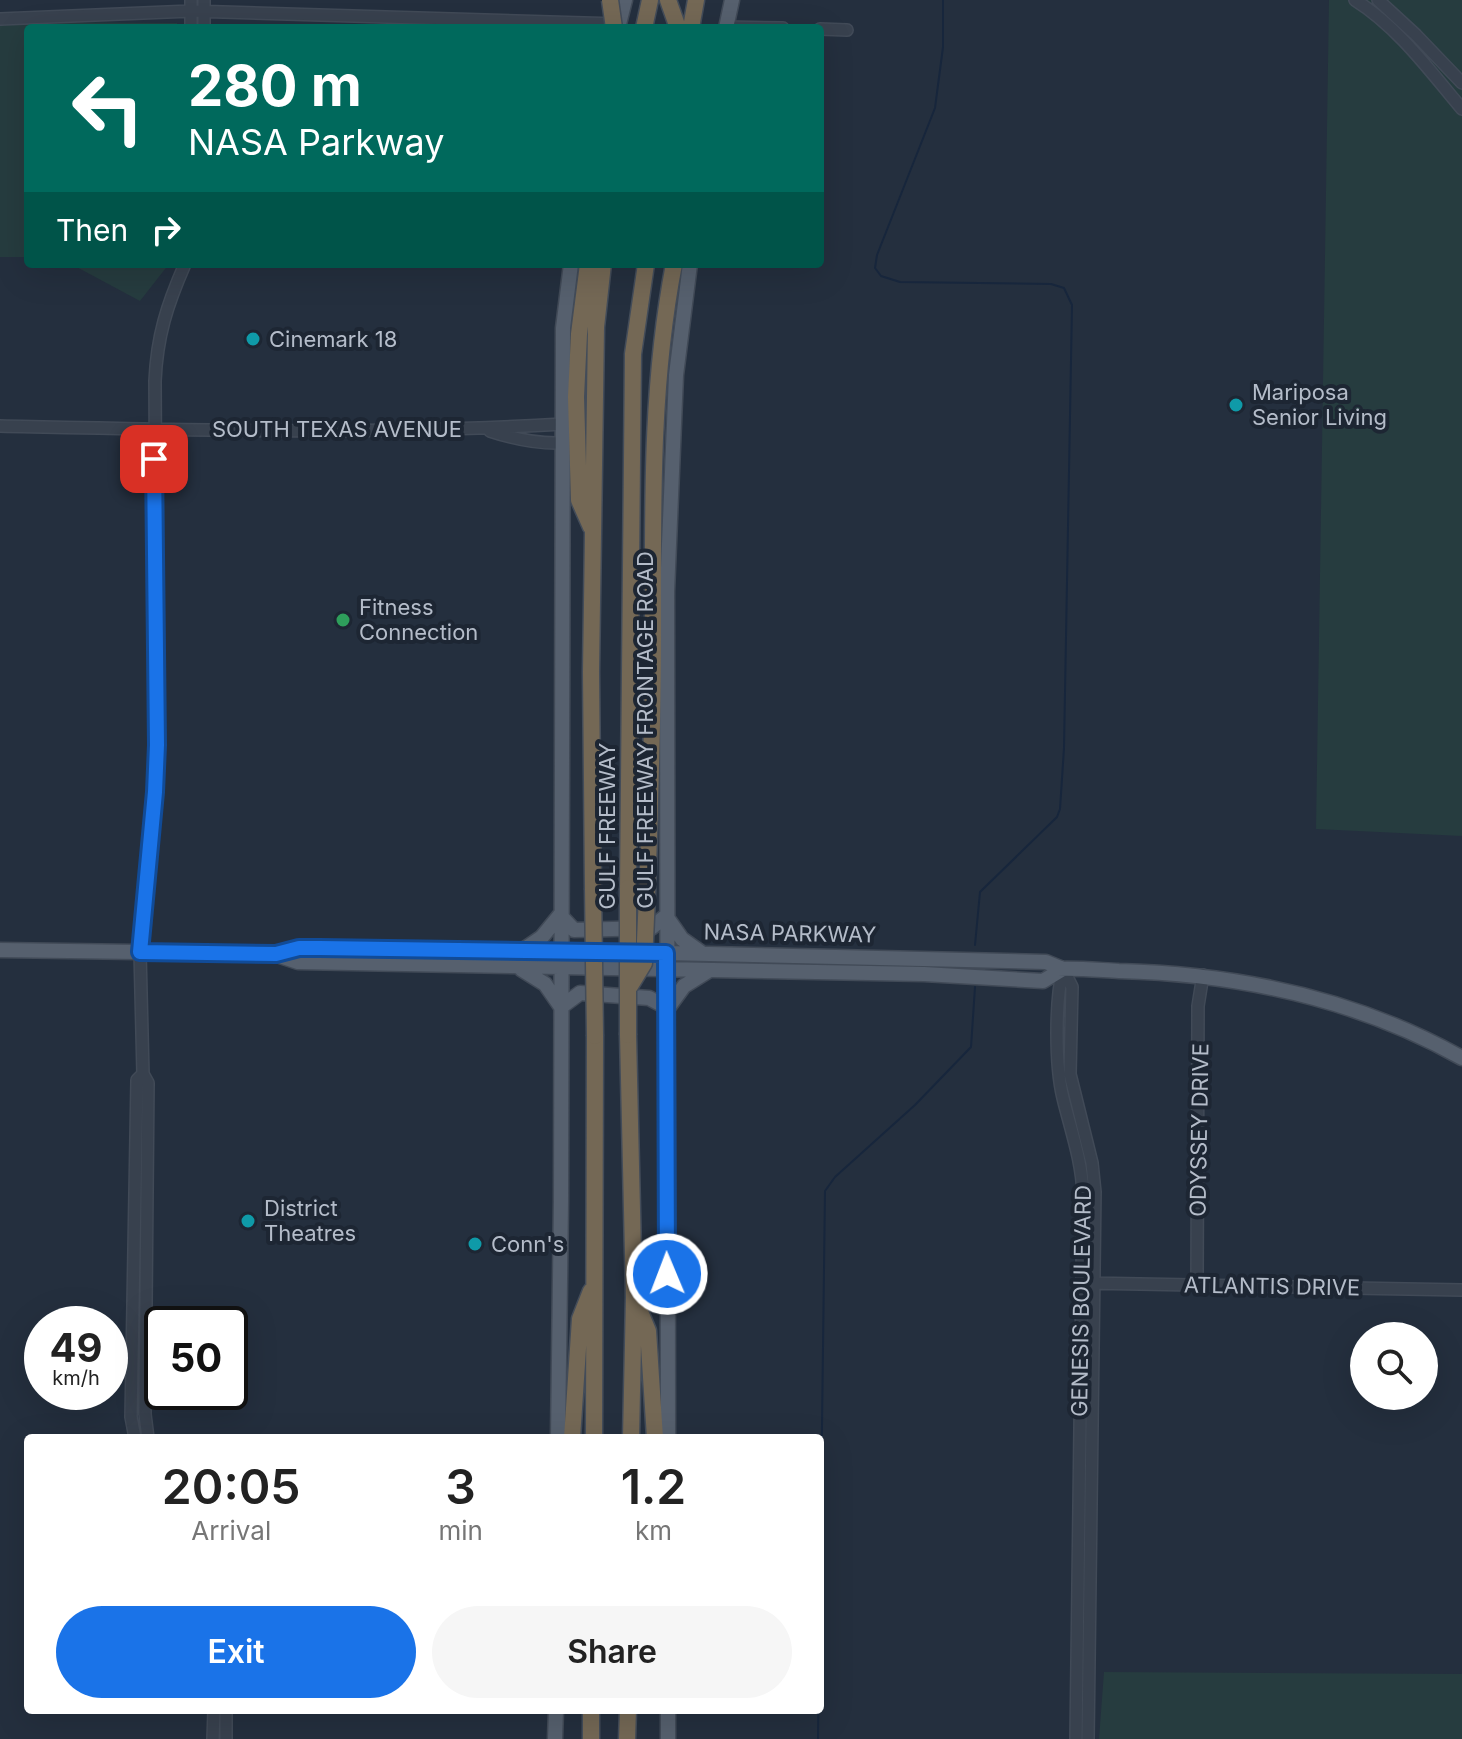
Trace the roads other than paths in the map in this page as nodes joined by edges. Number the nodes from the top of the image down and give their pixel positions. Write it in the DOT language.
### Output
graph roads {
  1 [pos="610,0"];
  2 [pos="625,0"];
  3 [pos="650,0"];
  4 [pos="668,0"];
  5 [pos="696,0"];
  6 [pos="732,0"];
  7 [pos="1355,0"];
  8 [pos="1378,0"];
  9 [pos="191,6"];
  10 [pos="204,6"];
  11 [pos="0,19"];
  12 [pos="558,24"];
  13 [pos="616,24"];
  14 [pos="618,24"];
  15 [pos="645,24"];
  16 [pos="677,24"];
  17 [pos="692,24"];
  18 [pos="727,24"];
  19 [pos="824,29"];
  20 [pos="847,30"];
  21 [pos="1462,83"];
  22 [pos="1462,109"];
  23 [pos="183,268"];
  24 [pos="570,268"];
  25 [pos="587,268"];
  26 [pos="603,268"];
  27 [pos="645,268"];
  28 [pos="673,268"];
  29 [pos="689,268"];
  30 [pos="563,424"];
  31 [pos="0,426"];
  32 [pos="154,429"];
  33 [pos="481,429"];
  34 [pos="562,443"];
  35 [pos="594,535"];
  36 [pos="560,915"];
  37 [pos="666,916"];
  38 [pos="0,950"];
  39 [pos="521,951"];
  40 [pos="140,952"];
  41 [pos="561,952"];
  42 [pos="666,953"];
  43 [pos="276,954"];
  44 [pos="703,954"];
  45 [pos="924,958"];
  46 [pos="518,967"];
  47 [pos="561,968"];
  48 [pos="666,969"];
  49 [pos="1063,969"];
  50 [pos="711,970"];
  51 [pos="924,974"];
  52 [pos="1203,975"];
  53 [pos="629,987"];
  54 [pos="561,1007"];
  55 [pos="668,1008"];
  56 [pos="1462,1058"];
  57 [pos="143,1074"];
  58 [pos="595,1283"];
  59 [pos="1087,1283"];
  60 [pos="1197,1285"];
  61 [pos="1462,1290"];
  62 [pos="134,1296"];
  63 [pos="147,1297"];
  64 [pos="634,1297"];
  65 [pos="134,1434"];
  66 [pos="148,1434"];
  67 [pos="558,1434"];
  68 [pos="572,1434"];
  69 [pos="594,1434"];
  70 [pos="631,1434"];
  71 [pos="655,1434"];
  72 [pos="668,1434"];
  73 [pos="1084,1535"];
  74 [pos="214,1714"];
  75 [pos="226,1714"];
  76 [pos="556,1714"];
  77 [pos="591,1714"];
  78 [pos="628,1714"];
  79 [pos="668,1714"];
  80 [pos="213,1739"];
  81 [pos="226,1739"];
  82 [pos="555,1739"];
  83 [pos="591,1739"];
  84 [pos="627,1739"];
  85 [pos="668,1739"];
  86 [pos="1076,1739"];
  87 [pos="1088,1739"];
  1 -- 13 [label="highway, bridge"];
  2 -- 14 [label="main road"];
  3 -- 15 [label="highway"];
  4 -- 16 [label="highway"];
  5 -- 17 [label="highway"];
  6 -- 18 [label="main road"];
  7 -- 22 [label="street"];
  8 -- 21 [label="street"];
  9 -- 10 [label="street"];
  9 -- 11 [label="street"];
  10 -- 12 [label="street"];
  19 -- 20 [label="street"];
  23 -- 32 [label="street"];
  24 -- 30 [label="main road"];
  25 -- 35 [label="highway"];
  26 -- 35 [label="highway, GULF FREEWAY"];
  27 -- 53 [label="highway, GULF FREEWAY, bridge"];
  28 -- 53 [label="highway, bridge"];
  29 -- 37 [label="main road, GULF FREEWAY FRONTAGE ROAD"];
  30 -- 33 [label="street, SOUTH TEXAS AVENUE"];
  30 -- 34 [label="main road"];
  31 -- 32 [label="street, SOUTH TEXAS AVENUE"];
  32 -- 33 [label="street, SOUTH TEXAS AVENUE"];
  32 -- 40 [label="street"];
  33 -- 34 [label="street, SOUTH TEXAS AVENUE"];
  34 -- 36 [label="main road"];
  35 -- 58 [label="highway, GULF FREEWAY, bridge"];
  36 -- 37 [label="main road"];
  36 -- 39 [label="main road"];
  36 -- 41 [label="main road"];
  37 -- 42 [label="main road, GULF FREEWAY FRONTAGE ROAD"];
  37 -- 44 [label="main road"];
  38 -- 40 [label="main road, NASA PARKWAY"];
  39 -- 41 [label="main road, NASA PARKWAY"];
  39 -- 43 [label="main road, NASA PARKWAY"];
  40 -- 43 [label="main road, NASA PARKWAY"];
  40 -- 57 [label="street"];
  41 -- 42 [label="main road, NASA PARKWAY"];
  41 -- 47 [label="main road"];
  42 -- 44 [label="main road, NASA PARKWAY"];
  42 -- 48 [label="main road, GULF FREEWAY FRONTAGE ROAD"];
  43 -- 46 [label="main road, NASA PARKWAY"];
  44 -- 45 [label="main road, NASA PARKWAY"];
  45 -- 49 [label="main road, NASA PARKWAY"];
  45 -- 51 [label="main road"];
  46 -- 47 [label="main road, NASA PARKWAY"];
  46 -- 54 [label="main road"];
  47 -- 48 [label="main road, NASA PARKWAY"];
  47 -- 54 [label="main road"];
  48 -- 50 [label="main road, NASA PARKWAY"];
  48 -- 55 [label="main road, GULF FREEWAY FRONTAGE ROAD"];
  49 -- 51 [label="main road, NASA PARKWAY"];
  49 -- 52 [label="main road, NASA PARKWAY"];
  49 -- 59 [label="street, GENESIS BOULEVARD"];
  50 -- 51 [label="main road, NASA PARKWAY"];
  50 -- 55 [label="main road"];
  52 -- 56 [label="main road, NASA PARKWAY"];
  52 -- 60 [label="street, ODYSSEY DRIVE"];
  53 -- 64 [label="highway, GULF FREEWAY, bridge"];
  54 -- 55 [label="main road"];
  54 -- 67 [label="main road"];
  55 -- 72 [label="main road, GULF FREEWAY FRONTAGE ROAD"];
  57 -- 62 [label="street"];
  57 -- 63 [label="street"];
  58 -- 68 [label="highway"];
  58 -- 69 [label="highway, GULF FREEWAY"];
  59 -- 60 [label="street, ATLANTIS DRIVE"];
  59 -- 73 [label="street, GENESIS BOULEVARD"];
  60 -- 61 [label="street, ATLANTIS DRIVE"];
  62 -- 63 [label="street"];
  62 -- 65 [label="street"];
  63 -- 66 [label="street"];
  64 -- 70 [label="highway, GULF FREEWAY"];
  64 -- 71 [label="highway"];
  73 -- 86 [label="street, GENESIS BOULEVARD"];
  73 -- 87 [label="street, GENESIS BOULEVARD"];
  74 -- 80 [label="street"];
  75 -- 81 [label="street"];
  76 -- 82 [label="main road"];
  77 -- 83 [label="highway"];
  78 -- 84 [label="highway"];
  79 -- 85 [label="main road"];
}
